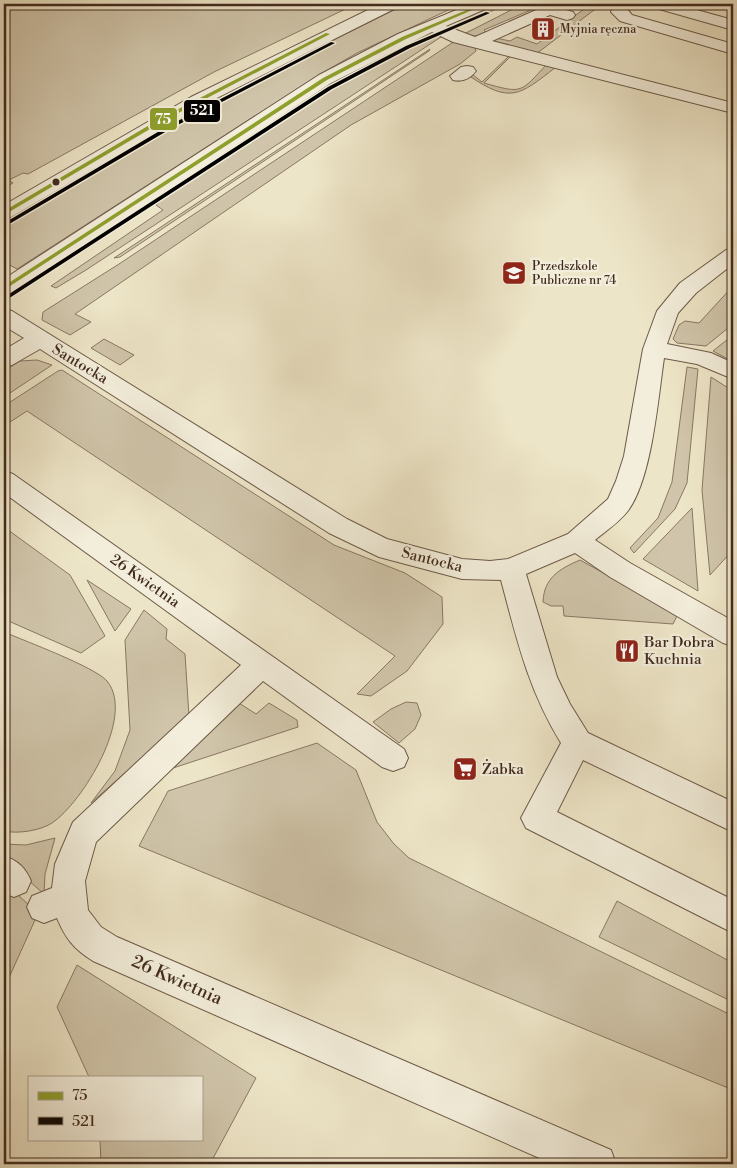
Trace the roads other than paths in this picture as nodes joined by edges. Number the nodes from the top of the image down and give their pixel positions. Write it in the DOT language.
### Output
graph roads {
  1 [pos="392,4"];
  2 [pos="484,4"];
  3 [pos="624,4"];
  4 [pos="658,4"];
  5 [pos="567,15"];
  6 [pos="733,25"];
  7 [pos="431,26"];
  8 [pos="477,42"];
  9 [pos="733,49"];
  10 [pos="733,108"];
  11 [pos="4,213"];
  12 [pos="733,254"];
  13 [pos="4,288"];
  14 [pos="4,316"];
  15 [pos="39,339"];
  16 [pos="654,349"];
  17 [pos="4,360"];
  18 [pos="733,372"];
  19 [pos="4,480"];
  20 [pos="577,541"];
  21 [pos="510,569"];
  22 [pos="733,635"];
  23 [pos="261,664"];
  24 [pos="577,742"];
  25 [pos="393,758"];
  26 [pos="733,818"];
  27 [pos="733,917"];
  28 [pos="597,1164"];
  1 -- 11 [label="street"];
  2 -- 7 [label="street"];
  3 -- 9 [label="street"];
  4 -- 6 [label="street"];
  5 -- 8 [label="street"];
  7 -- 8 [label="street"];
  7 -- 13 [label="street"];
  8 -- 10 [label="street"];
  12 -- 16 [label="street, Santocka"];
  14 -- 15 [label="street, Santocka"];
  15 -- 17 [label="street"];
  15 -- 21 [label="street, Santocka"];
  16 -- 18 [label="street"];
  16 -- 20 [label="street, Santocka"];
  19 -- 23 [label="street, 26 Kwietnia"];
  20 -- 21 [label="street, Santocka"];
  20 -- 22 [label="street"];
  21 -- 24 [label="street"];
  23 -- 25 [label="street, 26 Kwietnia"];
  23 -- 28 [label="street, 26 Kwietnia"];
  24 -- 26 [label="street"];
  24 -- 27 [label="street"];
}
